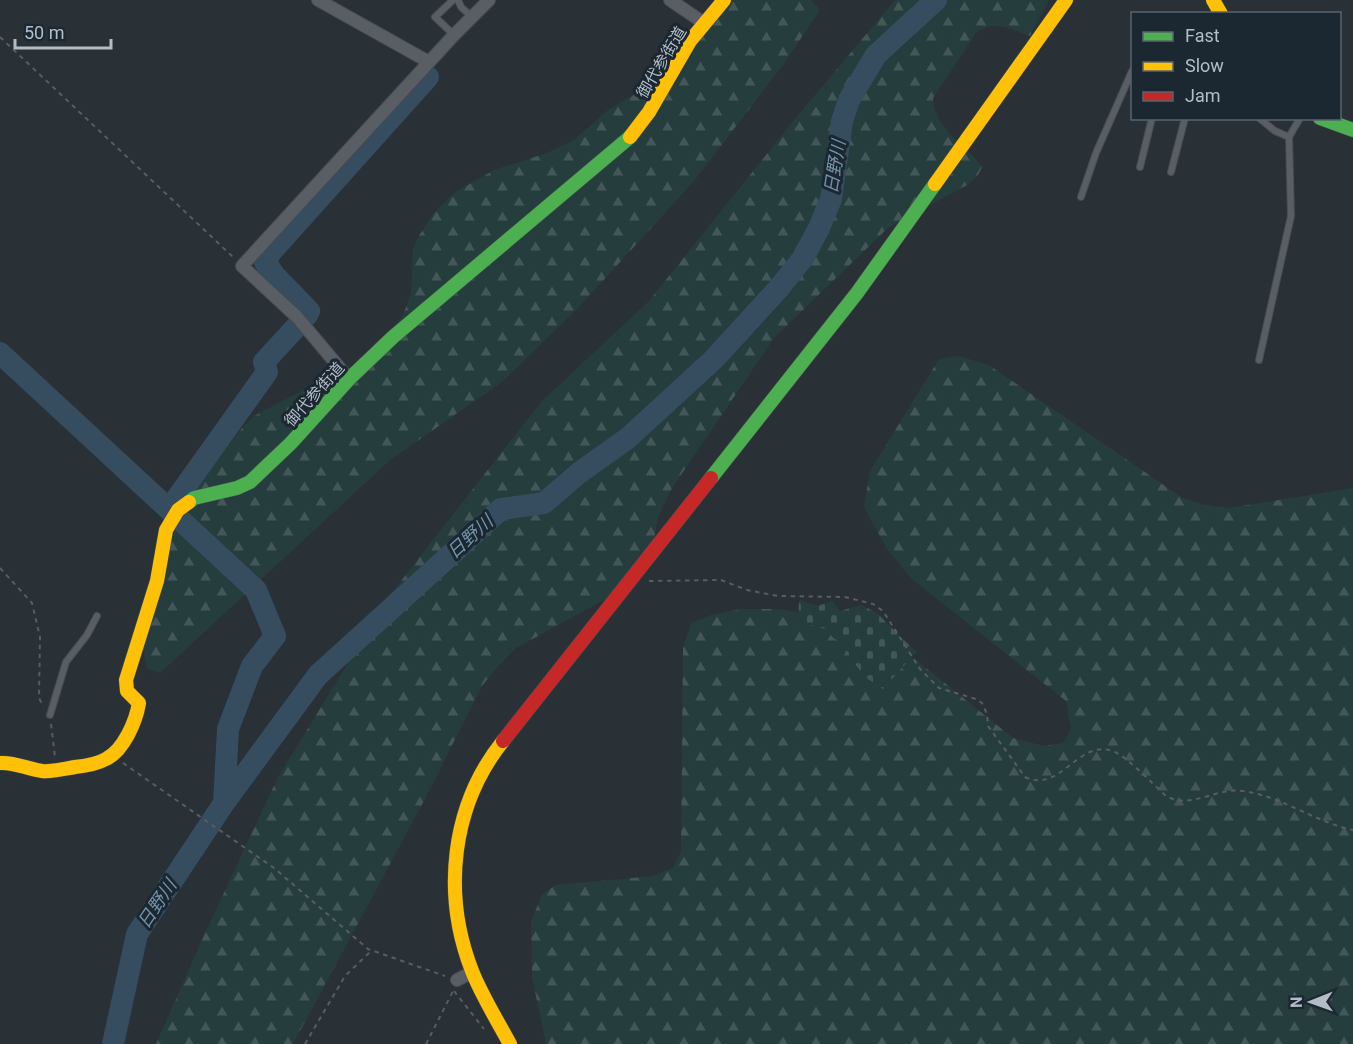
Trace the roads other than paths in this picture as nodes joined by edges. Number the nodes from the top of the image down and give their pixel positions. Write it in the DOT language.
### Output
graph roads {
  1 [pos="318,0"];
  2 [pos="453,0"];
  3 [pos="458,0"];
  4 [pos="489,0"];
  5 [pos="670,0"];
  6 [pos="724,0"];
  7 [pos="1066,0"];
  8 [pos="472,17"];
  9 [pos="704,23"];
  10 [pos="454,35"];
  11 [pos="429,62"];
  12 [pos="1131,73"];
  13 [pos="1152,120"];
  14 [pos="1184,120"];
  15 [pos="1261,120"];
  16 [pos="1299,120"];
  17 [pos="1326,120"];
  18 [pos="1353,130"];
  19 [pos="1289,137"];
  20 [pos="1140,167"];
  21 [pos="1171,172"];
  22 [pos="1081,197"];
  23 [pos="1259,360"];
  24 [pos="349,379"];
  25 [pos="97,616"];
  26 [pos="50,715"];
  27 [pos="0,763"];
  28 [pos="472,972"];
  29 [pos="457,980"];
  30 [pos="510,1044"];
  1 -- 11 [label="street"];
  2 -- 10 [label="lane"];
  3 -- 8 [label="lane"];
  4 -- 8 [label="street"];
  5 -- 9 [label="street"];
  6 -- 9 [label="street, 御代参街道"];
  7 -- 28 [label="street"];
  8 -- 10 [label="street"];
  9 -- 24 [label="street, 御代参街道"];
  10 -- 11 [label="street"];
  11 -- 24 [label="street"];
  12 -- 22 [label="lane"];
  13 -- 20 [label="lane"];
  14 -- 21 [label="lane"];
  15 -- 19 [label="lane"];
  16 -- 19 [label="lane"];
  17 -- 18 [label="street"];
  19 -- 23 [label="lane"];
  24 -- 27 [label="street, 御代参街道"];
  25 -- 26 [label="lane"];
  28 -- 29 [label="street"];
  28 -- 30 [label="street"];
}
